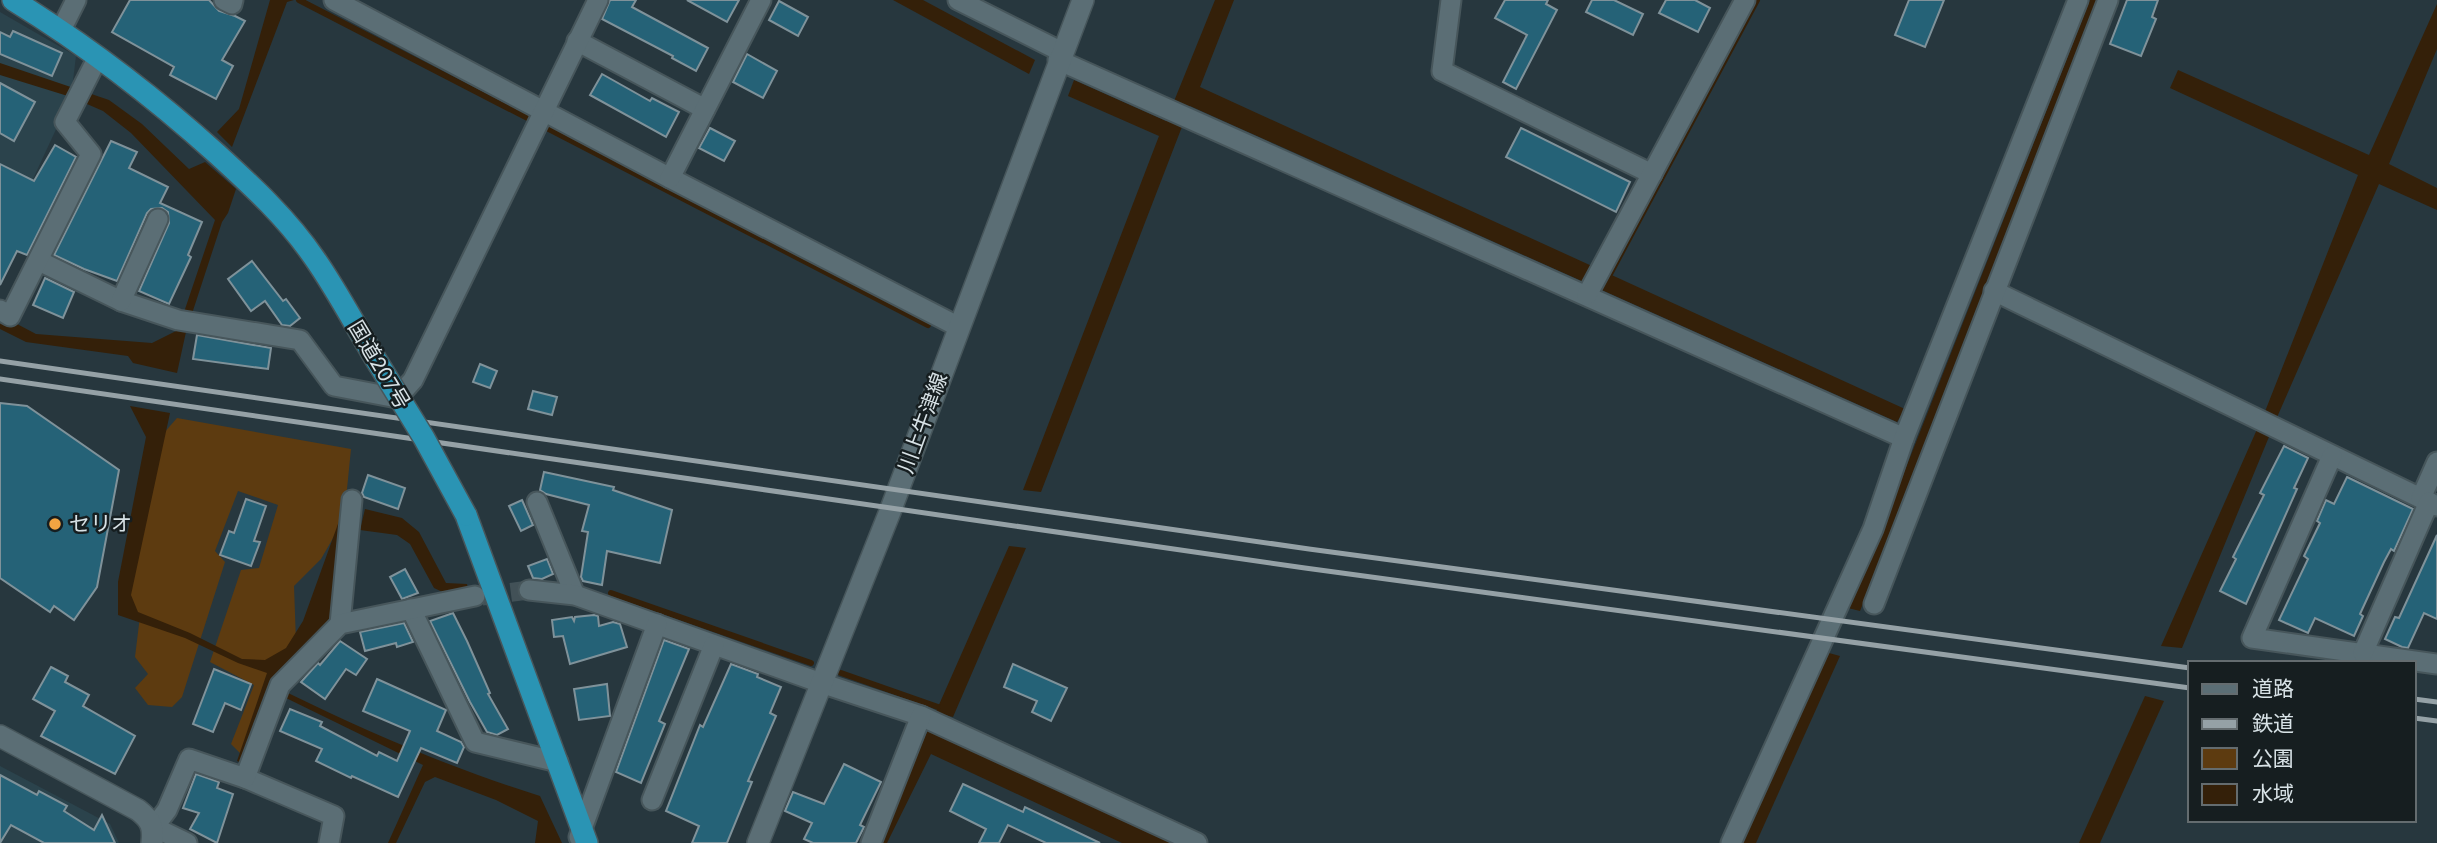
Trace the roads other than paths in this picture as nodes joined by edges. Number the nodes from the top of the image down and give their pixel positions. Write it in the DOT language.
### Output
graph roads {
  1 [pos="13,0"];
  2 [pos="76,0"];
  3 [pos="224,0"];
  4 [pos="233,0"];
  5 [pos="334,0"];
  6 [pos="598,0"];
  7 [pos="761,0"];
  8 [pos="958,0"];
  9 [pos="1083,0"];
  10 [pos="1451,0"];
  11 [pos="1745,0"];
  12 [pos="2078,0"];
  13 [pos="2108,0"];
  14 [pos="61,30"];
  15 [pos="577,41"];
  16 [pos="1060,56"];
  17 [pos="98,57"];
  18 [pos="705,109"];
  19 [pos="543,111"];
  20 [pos="1652,174"];
  21 [pos="670,178"];
  22 [pos="159,219"];
  23 [pos="39,261"];
  24 [pos="1994,291"];
  25 [pos="1587,295"];
  26 [pos="121,301"];
  27 [pos="0,310"];
  28 [pos="959,327"];
  29 [pos="1904,438"];
  30 [pos="2332,456"];
  31 [pos="2437,462"];
  32 [pos="352,500"];
  33 [pos="537,502"];
  34 [pos="2429,502"];
  35 [pos="529,590"];
  36 [pos="575,595"];
  37 [pos="475,596"];
  38 [pos="1874,604"];
  39 [pos="411,610"];
  40 [pos="340,624"];
  41 [pos="657,624"];
  42 [pos="714,645"];
  43 [pos="2363,653"];
  44 [pos="2437,664"];
  45 [pos="821,683"];
  46 [pos="921,716"];
  47 [pos="0,736"];
  48 [pos="558,762"];
  49 [pos="245,778"];
  50 [pos="652,800"];
  51 [pos="153,835"];
  52 [pos="582,838"];
  53 [pos="187,843"];
  54 [pos="328,843"];
  55 [pos="758,843"];
  56 [pos="871,843"];
  57 [pos="1197,843"];
  58 [pos="1731,843"];
  1 -- 14 [label="highway, 国道207号"];
  2 -- 14 [label="street"];
  3 -- 4 [label="street"];
  5 -- 19 [label="street"];
  6 -- 15 [label="street"];
  7 -- 18 [label="street"];
  8 -- 16 [label="street"];
  9 -- 16 [label="main road, 川上牛津線"];
  10 -- 20 [label="street"];
  11 -- 20 [label="street"];
  12 -- 29 [label="street"];
  13 -- 24 [label="street"];
  14 -- 17 [label="highway, 国道207号"];
  15 -- 18 [label="street"];
  15 -- 19 [label="street"];
  16 -- 25 [label="street"];
  16 -- 28 [label="main road, 川上牛津線"];
  17 -- 23 [label="street"];
  17 -- 48 [label="highway, 国道207号, bridge"];
  18 -- 21 [label="street"];
  19 -- 21 [label="street"];
  19 -- 26 [label="street"];
  20 -- 25 [label="street"];
  21 -- 28 [label="street"];
  22 -- 26 [label="street"];
  23 -- 26 [label="street"];
  23 -- 27 [label="street"];
  24 -- 30 [label="street"];
  24 -- 38 [label="street"];
  25 -- 29 [label="street"];
  28 -- 45 [label="main road, 川上牛津線"];
  29 -- 58 [label="street"];
  30 -- 34 [label="street"];
  30 -- 43 [label="street"];
  31 -- 34 [label="street"];
  32 -- 40 [label="street"];
  33 -- 36 [label="street"];
  34 -- 43 [label="street"];
  35 -- 36 [label="street"];
  36 -- 41 [label="street"];
  37 -- 39 [label="street"];
  39 -- 40 [label="street"];
  39 -- 48 [label="street"];
  40 -- 49 [label="street"];
  41 -- 42 [label="street"];
  41 -- 52 [label="street"];
  42 -- 45 [label="street"];
  42 -- 50 [label="street"];
  43 -- 44 [label="street"];
  45 -- 46 [label="street"];
  45 -- 55 [label="main road, 川上牛津線"];
  46 -- 56 [label="street"];
  46 -- 57 [label="street"];
  47 -- 51 [label="main road"];
  48 -- 52 [label="highway, 国道207号"];
  49 -- 51 [label="street"];
  49 -- 54 [label="street"];
  51 -- 53 [label="street"];
}
